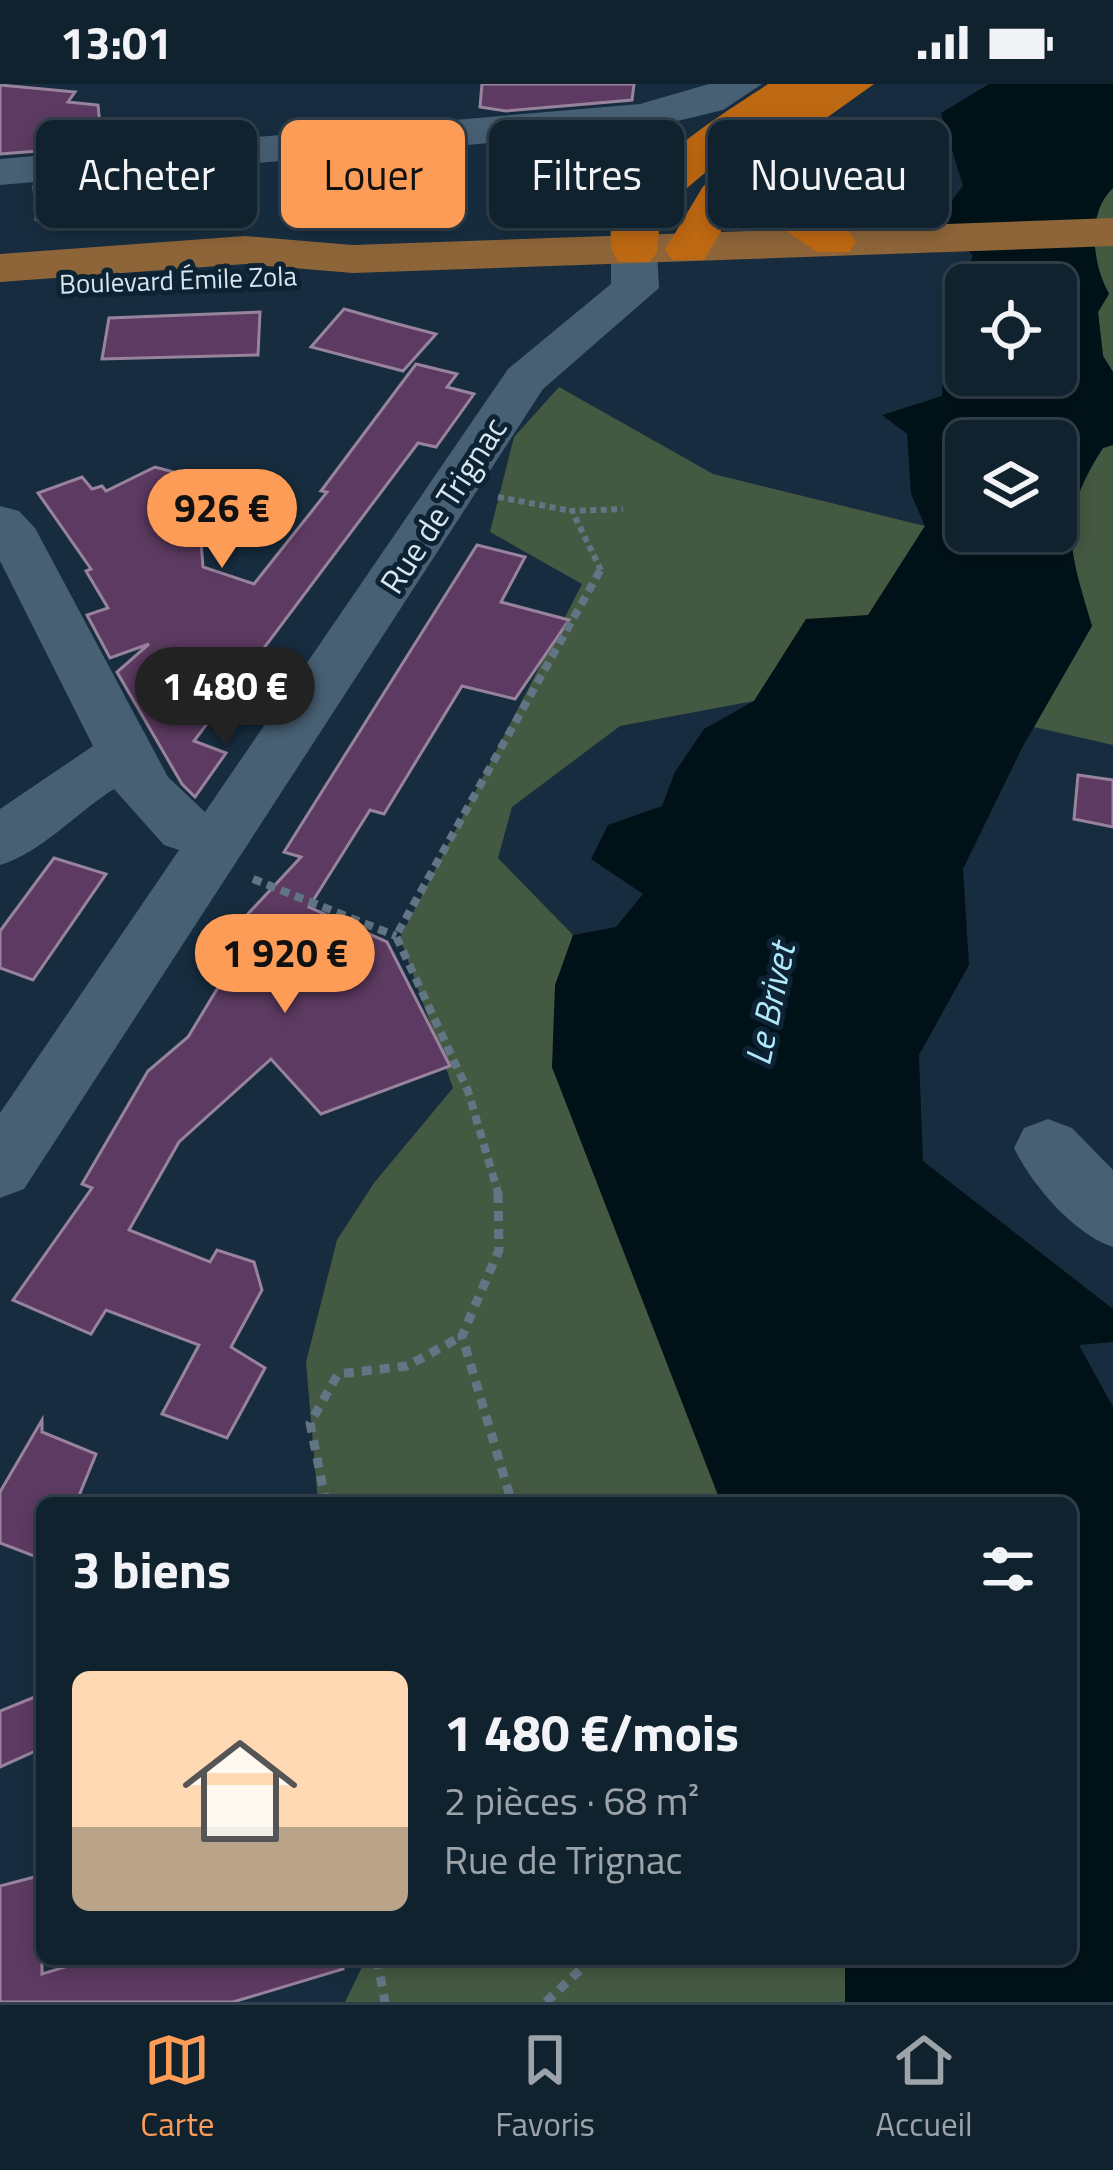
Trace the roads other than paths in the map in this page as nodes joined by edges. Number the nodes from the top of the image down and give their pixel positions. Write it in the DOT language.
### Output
graph roads {
  1 [pos="741,84"];
  2 [pos="799,84"];
  3 [pos="854,84"];
  4 [pos="763,120"];
  5 [pos="791,120"];
  6 [pos="0,172"];
  7 [pos="708,183"];
  8 [pos="808,228"];
  9 [pos="1113,232"];
  10 [pos="833,242"];
  11 [pos="660,251"];
  12 [pos="353,259"];
  13 [pos="0,268"];
  14 [pos="0,285"];
  15 [pos="0,523"];
  16 [pos="127,753"];
  17 [pos="0,843"];
  18 [pos="226,855"];
  19 [pos="1048,1148"];
  20 [pos="0,1169"];
  21 [pos="1113,1217"];
  1 -- 6 [label="street"];
  2 -- 4 [label="highway"];
  3 -- 5 [label="highway"];
  7 -- 11 [label="highway"];
  8 -- 10 [label="highway"];
  9 -- 10 [label="main road, Boulevard Émile Zola"];
  10 -- 11 [label="main road, Boulevard Émile Zola"];
  11 -- 12 [label="main road, Boulevard Émile Zola"];
  11 -- 18 [label="street, Rue de Trignac"];
  12 -- 13 [label="main road, Boulevard Émile Zola"];
  12 -- 14 [label="main road, Boulevard Émile Zola"];
  15 -- 16 [label="street"];
  16 -- 17 [label="street"];
  16 -- 18 [label="street"];
  18 -- 20 [label="street, Rue de Trignac"];
  19 -- 21 [label="street"];
}
